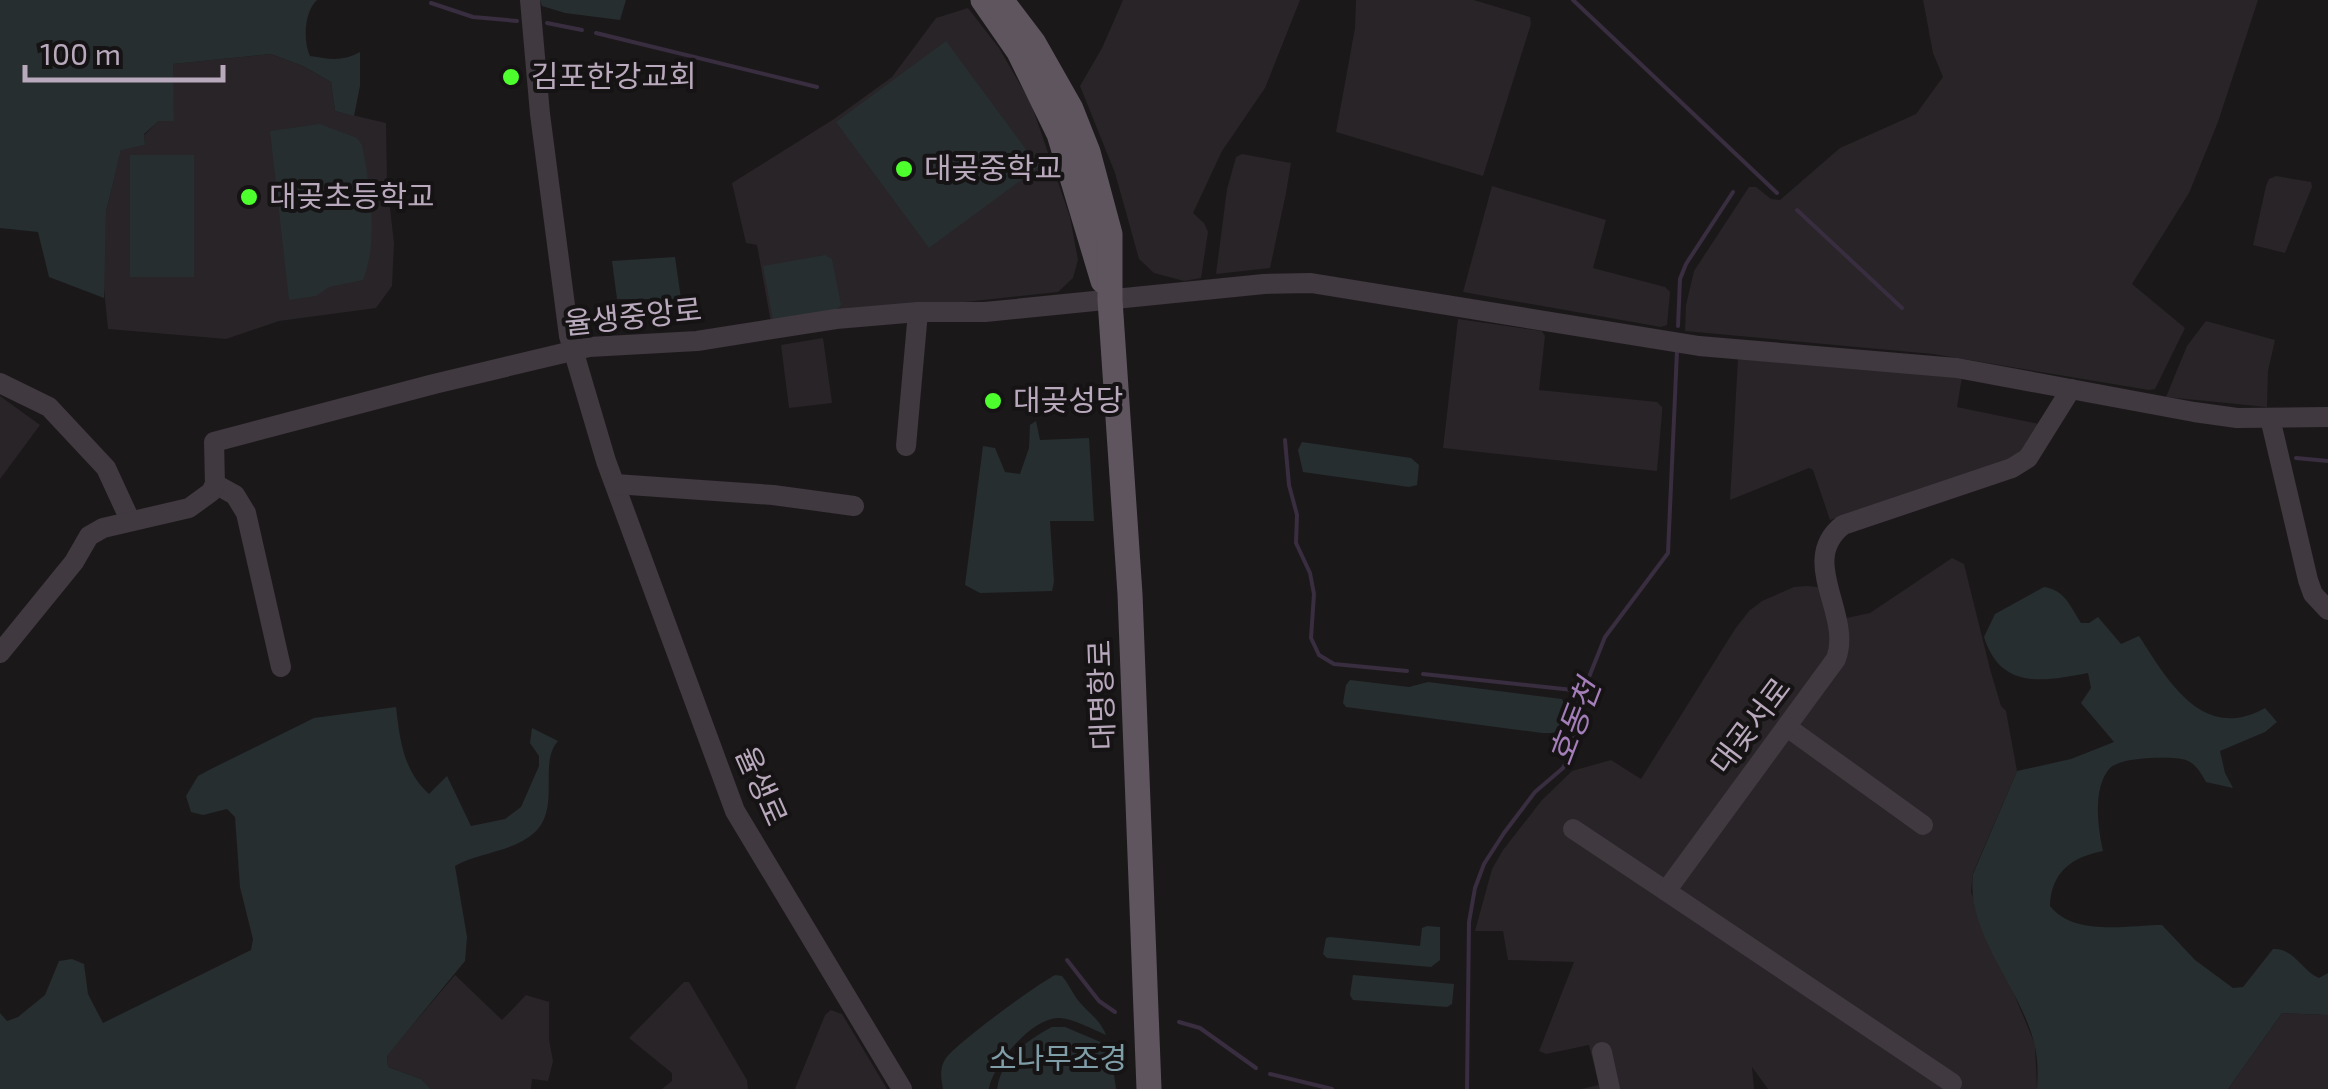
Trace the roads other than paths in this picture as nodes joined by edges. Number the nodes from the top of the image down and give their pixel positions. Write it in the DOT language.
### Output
graph roads {
  1 [pos="530,0"];
  2 [pos="984,0"];
  3 [pos="1001,0"];
  4 [pos="1110,300"];
  5 [pos="918,312"];
  6 [pos="572,351"];
  7 [pos="0,383"];
  8 [pos="2072,389"];
  9 [pos="2328,416"];
  10 [pos="2270,418"];
  11 [pos="906,446"];
  12 [pos="215,484"];
  13 [pos="615,484"];
  14 [pos="854,506"];
  15 [pos="130,520"];
  16 [pos="2328,610"];
  17 [pos="0,653"];
  18 [pos="281,667"];
  19 [pos="1787,727"];
  20 [pos="1923,825"];
  21 [pos="1572,829"];
  22 [pos="1666,891"];
  23 [pos="1602,1052"];
  24 [pos="1952,1083"];
  25 [pos="902,1089"];
  26 [pos="1150,1089"];
  27 [pos="1610,1089"];
  1 -- 6 [label="street, 율생로"];
  2 -- 4 [label="main road, 대명항로"];
  3 -- 4 [label="main road, 대명항로"];
  4 -- 5 [label="street, 율생중앙로"];
  4 -- 8 [label="street"];
  4 -- 26 [label="main road, 대명항로"];
  5 -- 6 [label="street, 율생중앙로"];
  5 -- 11 [label="street"];
  6 -- 12 [label="street, 율생중앙로"];
  6 -- 13 [label="street, 율생로"];
  7 -- 15 [label="street"];
  8 -- 10 [label="street"];
  8 -- 19 [label="street, 대곶서로"];
  9 -- 10 [label="street"];
  10 -- 16 [label="street"];
  12 -- 15 [label="street"];
  12 -- 18 [label="street"];
  13 -- 14 [label="street"];
  13 -- 25 [label="street, 율생로"];
  15 -- 17 [label="street"];
  19 -- 20 [label="street"];
  19 -- 22 [label="street, 대곶서로"];
  21 -- 22 [label="street"];
  22 -- 24 [label="street"];
  23 -- 27 [label="street"];
}
